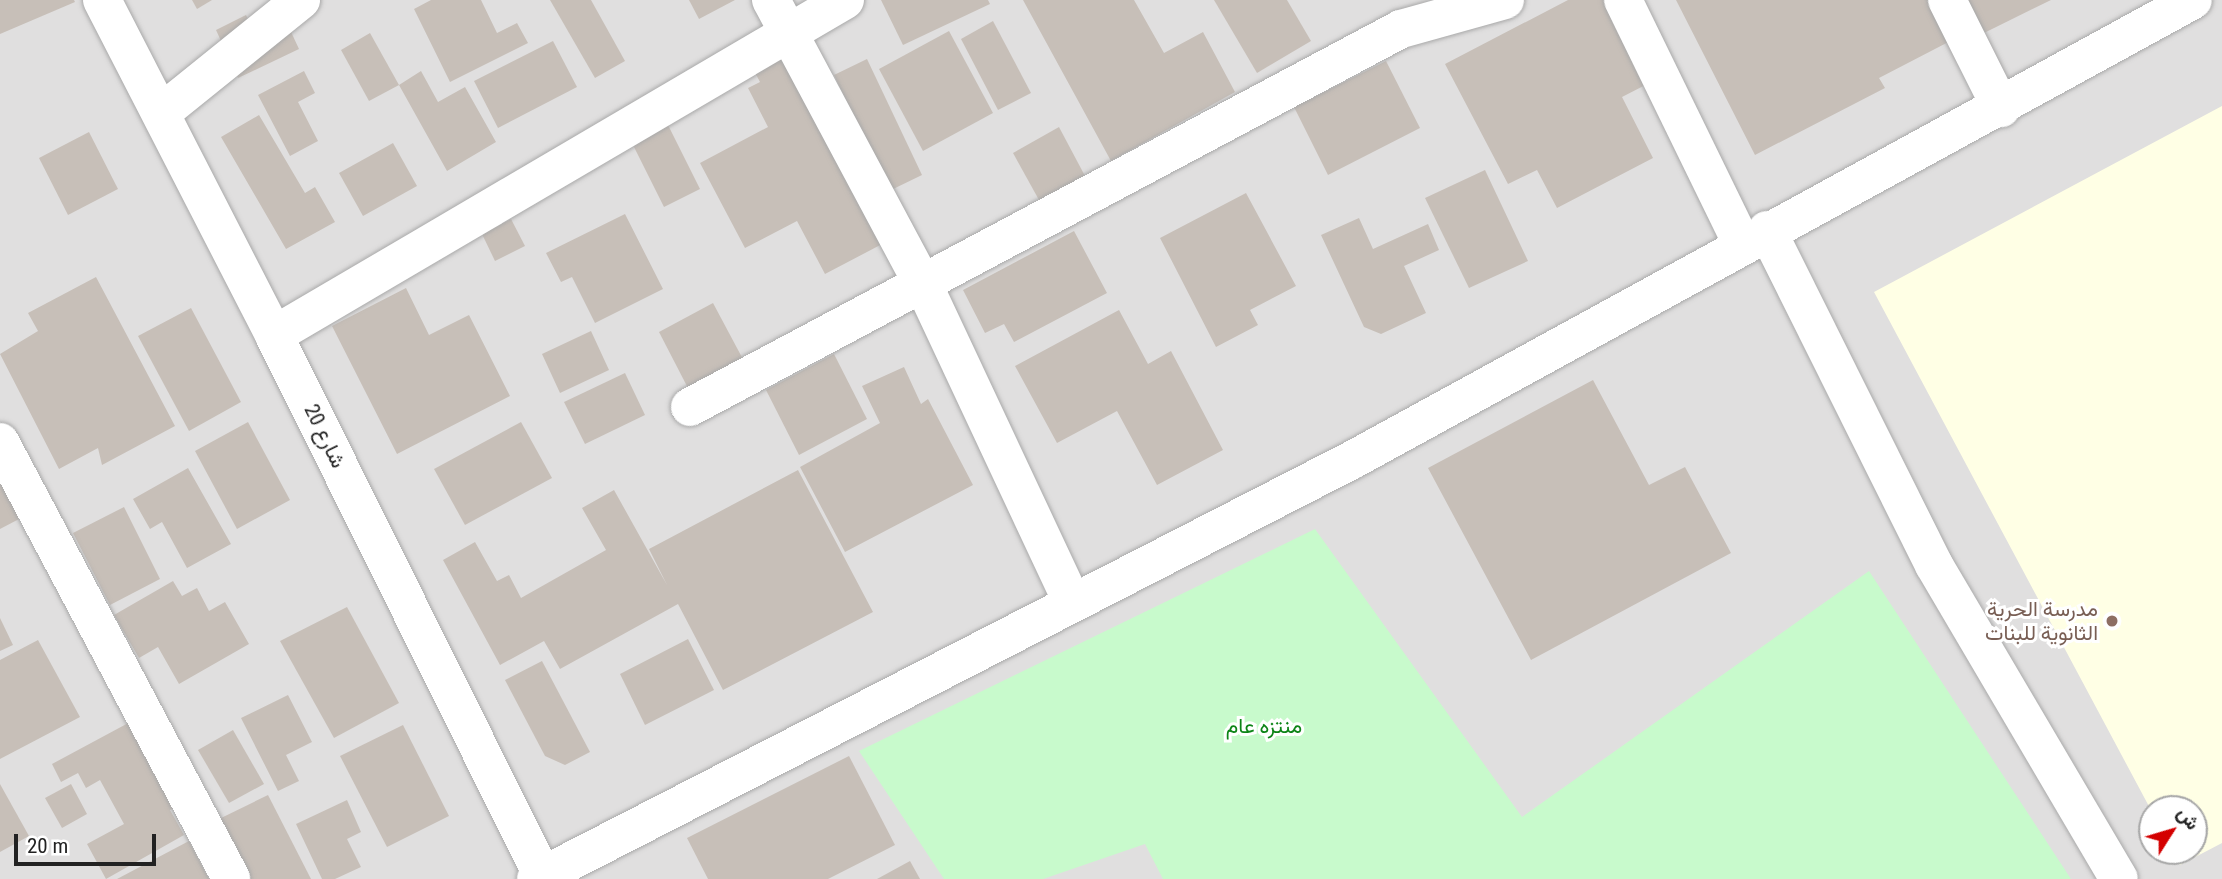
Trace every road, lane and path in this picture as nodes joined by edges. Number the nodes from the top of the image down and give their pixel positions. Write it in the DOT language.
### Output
graph roads {
  1 [pos="102,0"];
  2 [pos="300,0"];
  3 [pos="845,0"];
  4 [pos="1505,0"];
  5 [pos="1623,0"];
  6 [pos="1947,0"];
  7 [pos="2193,0"];
  8 [pos="779,16"];
  9 [pos="2001,108"];
  10 [pos="161,113"];
  11 [pos="1755,237"];
  12 [pos="924,286"];
  13 [pos="274,335"];
  14 [pos="690,407"];
  15 [pos="0,442"];
  16 [pos="1072,602"];
  17 [pos="541,878"];
  18 [pos="231,879"];
  19 [pos="2119,879"];
  1 -- 10 [label="street, شارع 20"];
  2 -- 10 [label="street"];
  3 -- 8 [label="street"];
  4 -- 12 [label="street"];
  5 -- 11 [label="street"];
  6 -- 9 [label="street"];
  7 -- 9 [label="street"];
  8 -- 12 [label="street"];
  8 -- 13 [label="street"];
  9 -- 11 [label="street"];
  10 -- 13 [label="street, شارع 20"];
  11 -- 16 [label="street"];
  11 -- 19 [label="street"];
  12 -- 14 [label="street"];
  12 -- 16 [label="street"];
  13 -- 17 [label="street, شارع 20"];
  15 -- 18 [label="street"];
  16 -- 17 [label="street"];
}
